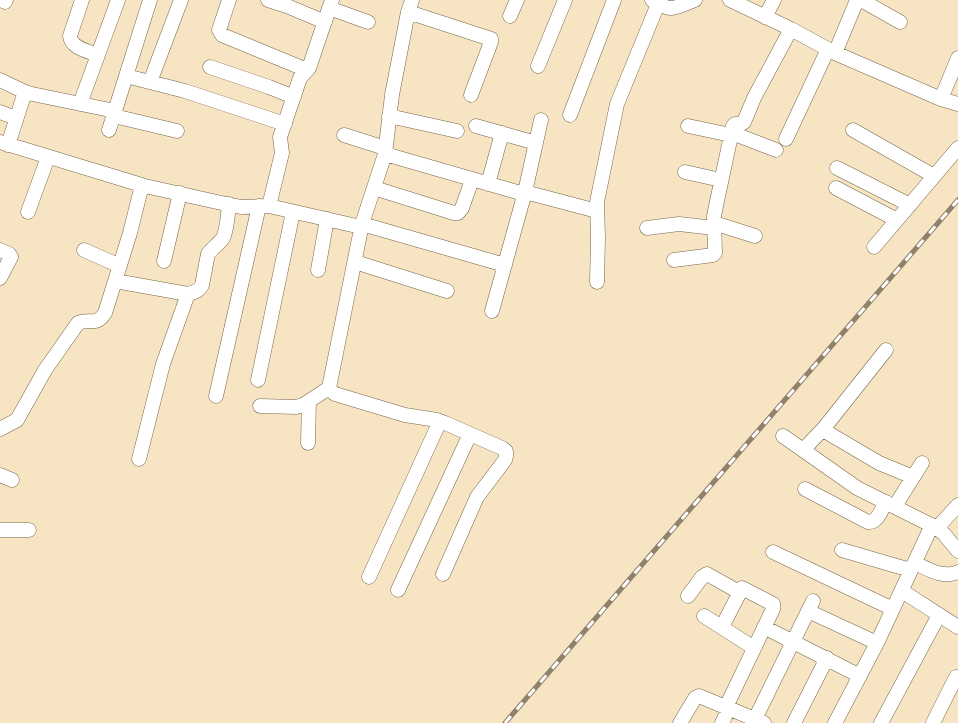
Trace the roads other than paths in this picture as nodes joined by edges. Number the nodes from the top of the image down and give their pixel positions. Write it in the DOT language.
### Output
graph roads {
  1 [pos="82,0"];
  2 [pos="118,0"];
  3 [pos="150,0"];
  4 [pos="181,0"];
  5 [pos="229,0"];
  6 [pos="268,0"];
  7 [pos="517,0"];
  8 [pos="565,0"];
  9 [pos="614,0"];
  10 [pos="694,0"];
  11 [pos="774,0"];
  12 [pos="857,0"];
  13 [pos="861,0"];
  14 [pos="733,1"];
  15 [pos="655,2"];
  16 [pos="331,4"];
  17 [pos="878,4"];
  18 [pos="410,6"];
  19 [pos="510,16"];
  20 [pos="766,17"];
  21 [pos="325,22"];
  22 [pos="368,22"];
  23 [pos="900,22"];
  24 [pos="791,28"];
  25 [pos="831,51"];
  26 [pos="98,55"];
  27 [pos="958,58"];
  28 [pos="538,66"];
  29 [pos="210,67"];
  30 [pos="307,70"];
  31 [pos="126,76"];
  32 [pos="0,80"];
  33 [pos="150,82"];
  34 [pos="25,92"];
  35 [pos="471,95"];
  36 [pos="294,97"];
  37 [pos="941,99"];
  38 [pos="80,104"];
  39 [pos="958,104"];
  40 [pos="0,112"];
  41 [pos="114,113"];
  42 [pos="570,115"];
  43 [pos="389,116"];
  44 [pos="16,118"];
  45 [pos="541,120"];
  46 [pos="285,124"];
  47 [pos="476,126"];
  48 [pos="688,126"];
  49 [pos="109,130"];
  50 [pos="853,130"];
  51 [pos="176,131"];
  52 [pos="457,131"];
  53 [pos="502,133"];
  54 [pos="732,134"];
  55 [pos="344,135"];
  56 [pos="786,139"];
  57 [pos="4,143"];
  58 [pos="536,143"];
  59 [pos="958,148"];
  60 [pos="776,150"];
  61 [pos="385,151"];
  62 [pos="48,157"];
  63 [pos="838,168"];
  64 [pos="684,172"];
  65 [pos="934,176"];
  66 [pos="472,180"];
  67 [pos="721,180"];
  68 [pos="488,184"];
  69 [pos="142,185"];
  70 [pos="374,188"];
  71 [pos="836,188"];
  72 [pos="180,193"];
  73 [pos="524,193"];
  74 [pos="229,204"];
  75 [pos="910,205"];
  76 [pos="264,206"];
  77 [pos="597,211"];
  78 [pos="28,212"];
  79 [pos="293,212"];
  80 [pos="327,220"];
  81 [pos="897,220"];
  82 [pos="362,225"];
  83 [pos="714,226"];
  84 [pos="647,228"];
  85 [pos="755,236"];
  86 [pos="874,247"];
  87 [pos="0,250"];
  88 [pos="84,250"];
  89 [pos="674,260"];
  90 [pos="164,261"];
  91 [pos="354,262"];
  92 [pos="505,265"];
  93 [pos="120,266"];
  94 [pos="318,270"];
  95 [pos="0,278"];
  96 [pos="115,281"];
  97 [pos="597,282"];
  98 [pos="447,291"];
  99 [pos="188,294"];
  100 [pos="492,311"];
  101 [pos="886,350"];
  102 [pos="258,380"];
  103 [pos="329,388"];
  104 [pos="216,396"];
  105 [pos="309,401"];
  106 [pos="260,406"];
  107 [pos="440,421"];
  108 [pos="0,429"];
  109 [pos="822,430"];
  110 [pos="470,434"];
  111 [pos="783,436"];
  112 [pos="308,443"];
  113 [pos="803,450"];
  114 [pos="139,458"];
  115 [pos="922,463"];
  116 [pos="913,477"];
  117 [pos="805,489"];
  118 [pos="890,504"];
  119 [pos="958,505"];
  120 [pos="935,526"];
  121 [pos="0,530"];
  122 [pos="29,530"];
  123 [pos="842,550"];
  124 [pos="958,551"];
  125 [pos="773,552"];
  126 [pos="913,566"];
  127 [pos="958,572"];
  128 [pos="443,574"];
  129 [pos="369,577"];
  130 [pos="398,590"];
  131 [pos="902,591"];
  132 [pos="739,592"];
  133 [pos="688,596"];
  134 [pos="893,609"];
  135 [pos="939,615"];
  136 [pos="704,616"];
  137 [pos="958,626"];
  138 [pos="722,627"];
  139 [pos="764,627"];
  140 [pos="793,641"];
  141 [pos="877,643"];
  142 [pos="754,648"];
  143 [pos="827,658"];
  144 [pos="860,676"];
  145 [pos="956,677"];
  146 [pos="954,692"];
  147 [pos="727,708"];
  148 [pos="759,721"];
  149 [pos="680,723"];
  150 [pos="722,723"];
  151 [pos="794,723"];
  152 [pos="835,723"];
  153 [pos="880,723"];
  154 [pos="933,723"];
  1 -- 26 [label="street"];
  2 -- 26 [label="street"];
  3 -- 31 [label="street"];
  4 -- 33 [label="street"];
  5 -- 30 [label="street"];
  6 -- 21 [label="street"];
  7 -- 19 [label="street"];
  8 -- 28 [label="street"];
  9 -- 42 [label="street"];
  10 -- 15 [label="street"];
  11 -- 20 [label="street"];
  12 -- 25 [label="street"];
  13 -- 17 [label="street"];
  14 -- 20 [label="street"];
  15 -- 77 [label="street"];
  16 -- 21 [label="street"];
  16 -- 22 [label="street"];
  17 -- 23 [label="street"];
  18 -- 35 [label="street"];
  18 -- 43 [label="street"];
  20 -- 24 [label="street"];
  21 -- 30 [label="street"];
  24 -- 25 [label="street"];
  24 -- 54 [label="street"];
  25 -- 37 [label="street"];
  25 -- 56 [label="street"];
  26 -- 38 [label="street"];
  27 -- 37 [label="street"];
  29 -- 36 [label="street"];
  30 -- 36 [label="street"];
  31 -- 33 [label="street"];
  31 -- 41 [label="street"];
  32 -- 34 [label="street"];
  33 -- 46 [label="street"];
  34 -- 38 [label="street"];
  34 -- 44 [label="street"];
  36 -- 46 [label="street"];
  37 -- 39 [label="street"];
  38 -- 41 [label="street"];
  40 -- 44 [label="street"];
  41 -- 49 [label="street"];
  41 -- 51 [label="street"];
  43 -- 52 [label="street"];
  43 -- 61 [label="street"];
  44 -- 57 [label="street"];
  45 -- 58 [label="street"];
  46 -- 76 [label="street"];
  47 -- 53 [label="street"];
  48 -- 54 [label="street"];
  50 -- 65 [label="street"];
  53 -- 58 [label="street"];
  53 -- 68 [label="street"];
  54 -- 60 [label="street"];
  54 -- 67 [label="street"];
  55 -- 61 [label="street"];
  57 -- 62 [label="street"];
  58 -- 73 [label="street"];
  59 -- 65 [label="street"];
  61 -- 66 [label="street"];
  61 -- 70 [label="street"];
  62 -- 69 [label="street"];
  62 -- 78 [label="street"];
  63 -- 75 [label="street"];
  64 -- 67 [label="street"];
  65 -- 75 [label="street"];
  66 -- 68 [label="street"];
  66 -- 70 [label="street"];
  67 -- 83 [label="street"];
  68 -- 73 [label="street"];
  69 -- 72 [label="street"];
  69 -- 93 [label="street"];
  70 -- 82 [label="street"];
  71 -- 81 [label="street"];
  72 -- 74 [label="street"];
  72 -- 90 [label="street"];
  73 -- 77 [label="street"];
  73 -- 92 [label="street"];
  74 -- 76 [label="street"];
  74 -- 99 [label="street"];
  75 -- 81 [label="street"];
  76 -- 79 [label="street"];
  76 -- 104 [label="street"];
  77 -- 97 [label="street"];
  79 -- 80 [label="street"];
  79 -- 102 [label="street"];
  80 -- 82 [label="street"];
  80 -- 94 [label="street"];
  81 -- 86 [label="street"];
  82 -- 91 [label="street"];
  82 -- 92 [label="street"];
  83 -- 84 [label="street"];
  83 -- 85 [label="street"];
  83 -- 89 [label="street"];
  87 -- 95 [label="street"];
  88 -- 93 [label="street"];
  91 -- 98 [label="street"];
  91 -- 103 [label="street"];
  92 -- 100 [label="street"];
  93 -- 96 [label="street"];
  96 -- 99 [label="street"];
  96 -- 108 [label="street"];
  99 -- 114 [label="street"];
  101 -- 109 [label="street"];
  103 -- 105 [label="street"];
  103 -- 107 [label="street"];
  105 -- 106 [label="street"];
  105 -- 112 [label="street"];
  107 -- 110 [label="street"];
  107 -- 129 [label="street"];
  109 -- 113 [label="street"];
  109 -- 116 [label="street"];
  110 -- 128 [label="street"];
  110 -- 130 [label="street"];
  111 -- 113 [label="street"];
  113 -- 118 [label="street"];
  115 -- 116 [label="street"];
  116 -- 118 [label="street"];
  117 -- 118 [label="street"];
  118 -- 120 [label="street"];
  119 -- 120 [label="street"];
  120 -- 124 [label="street"];
  120 -- 126 [label="street"];
  121 -- 122 [label="street"];
  123 -- 126 [label="street"];
  125 -- 134 [label="street"];
  126 -- 127 [label="street"];
  126 -- 131 [label="street"];
  131 -- 134 [label="street"];
  131 -- 135 [label="street"];
  132 -- 133 [label="street"];
  132 -- 138 [label="street"];
  132 -- 139 [label="street"];
  134 -- 141 [label="street"];
  135 -- 137 [label="street"];
  135 -- 153 [label="street"];
  136 -- 138 [label="street"];
  138 -- 142 [label="street"];
  139 -- 140 [label="street"];
  139 -- 142 [label="street"];
  140 -- 141 [label="street"];
  140 -- 143 [label="street"];
  140 -- 148 [label="street"];
  141 -- 144 [label="street"];
  142 -- 147 [label="street"];
  143 -- 144 [label="street"];
  143 -- 151 [label="street"];
  144 -- 152 [label="street"];
  145 -- 146 [label="street"];
  146 -- 154 [label="street"];
  147 -- 148 [label="street"];
  147 -- 149 [label="street"];
  147 -- 150 [label="street"];
}
